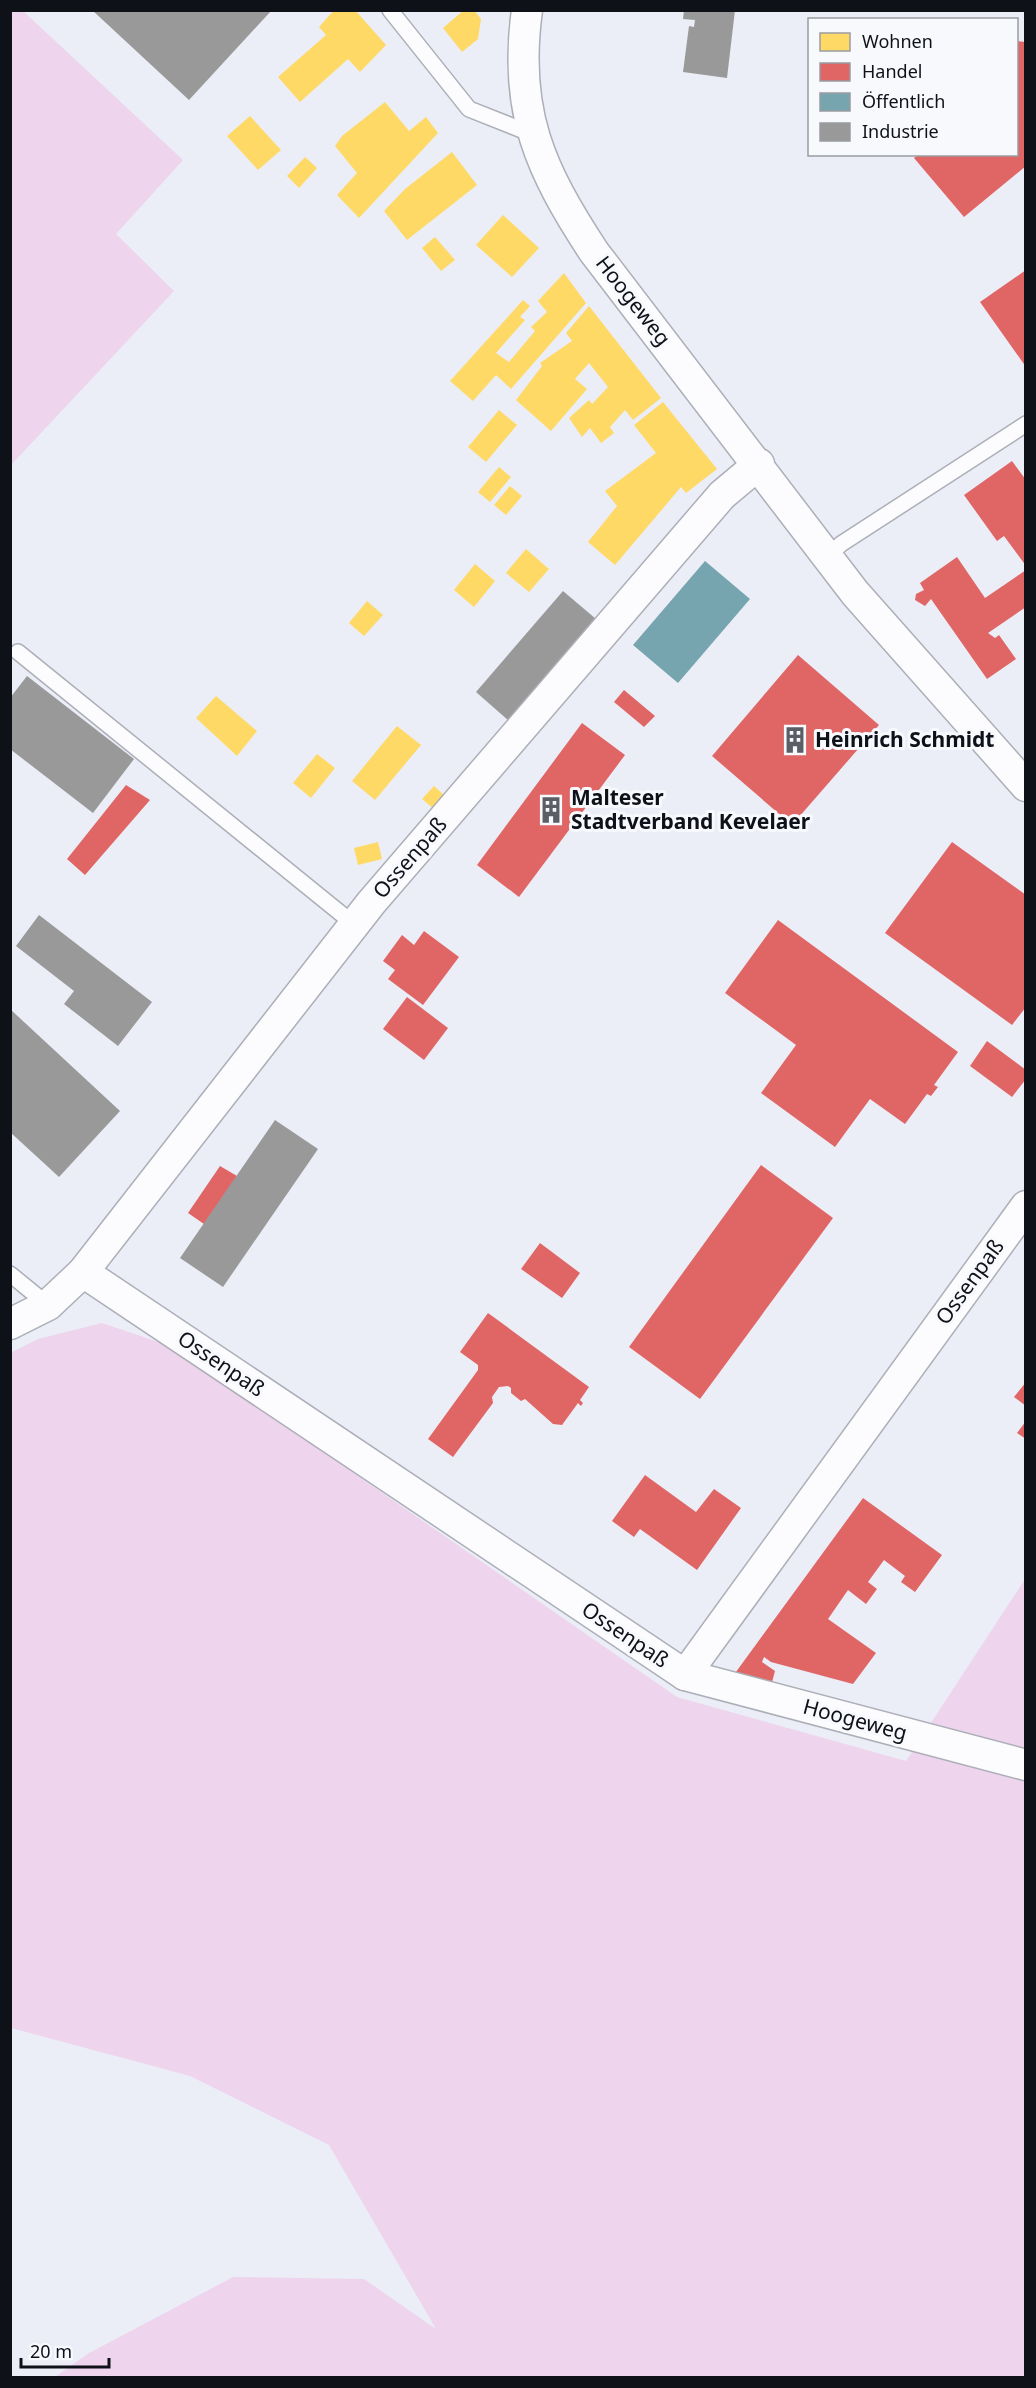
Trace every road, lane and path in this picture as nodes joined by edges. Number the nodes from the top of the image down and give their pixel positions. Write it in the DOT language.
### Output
graph roads {
  1 [pos="390,10"];
  2 [pos="527,10"];
  3 [pos="532,134"];
  4 [pos="1026,424"];
  5 [pos="759,464"];
  6 [pos="828,556"];
  7 [pos="18,652"];
  8 [pos="1026,786"];
  9 [pos="354,925"];
  10 [pos="1026,1206"];
  11 [pos="83,1272"];
  12 [pos="10,1274"];
  13 [pos="48,1305"];
  14 [pos="10,1323"];
  15 [pos="685,1675"];
  16 [pos="1026,1765"];
  1 -- 3 [label="lane"];
  2 -- 3 [label="street, Hoogeweg"];
  3 -- 5 [label="street, Hoogeweg"];
  4 -- 6 [label="lane"];
  5 -- 6 [label="street, Hoogeweg"];
  5 -- 9 [label="street, Ossenpaß"];
  6 -- 8 [label="street, Hoogeweg"];
  7 -- 9 [label="lane"];
  9 -- 11 [label="street, Ossenpaß"];
  10 -- 15 [label="street, Ossenpaß"];
  11 -- 13 [label="street, Ossenpaß"];
  11 -- 15 [label="street, Ossenpaß"];
  12 -- 13 [label="lane"];
  13 -- 14 [label="street, Ossenpaß"];
  15 -- 16 [label="street, Hoogeweg"];
}
